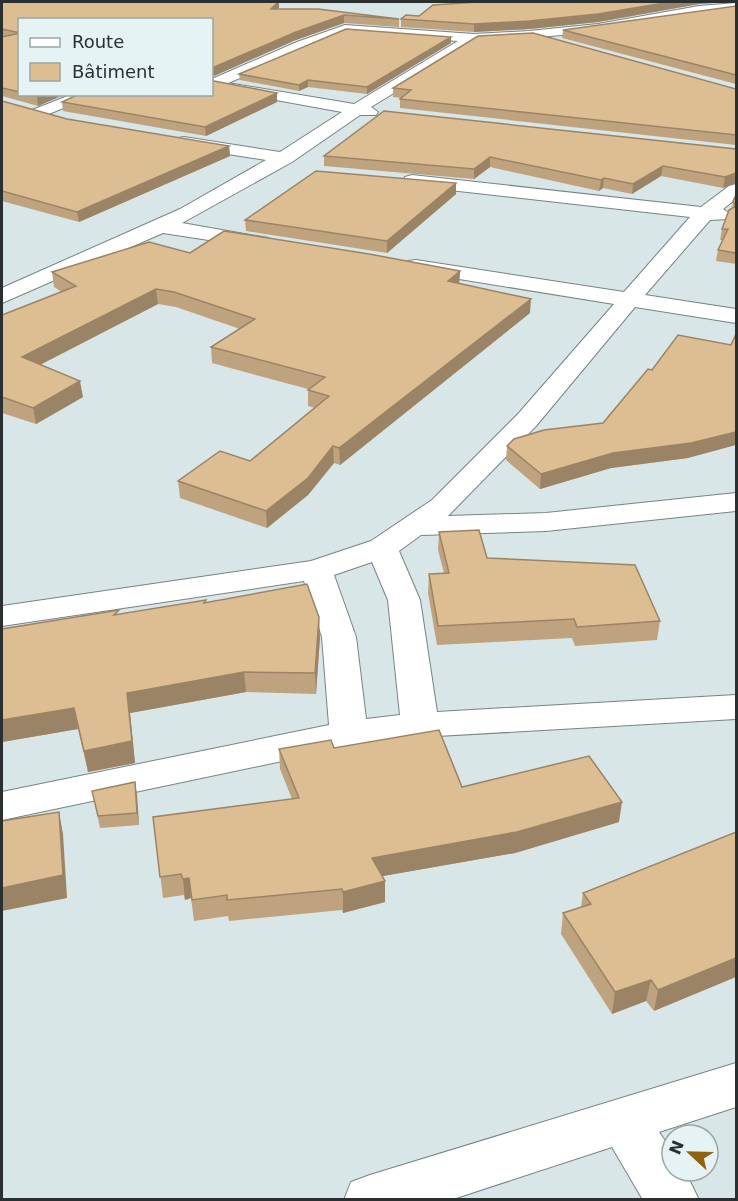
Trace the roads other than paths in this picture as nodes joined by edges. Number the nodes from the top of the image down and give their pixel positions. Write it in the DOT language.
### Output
graph roads {
  1 [pos="736,7"];
  2 [pos="529,35"];
  3 [pos="474,38"];
  4 [pos="569,48"];
  5 [pos="84,96"];
  6 [pos="17,107"];
  7 [pos="358,110"];
  8 [pos="38,113"];
  9 [pos="393,114"];
  10 [pos="69,121"];
  11 [pos="172,140"];
  12 [pos="292,165"];
  13 [pos="388,179"];
  14 [pos="736,190"];
  15 [pos="705,213"];
  16 [pos="736,217"];
  17 [pos="159,226"];
  18 [pos="277,244"];
  19 [pos="394,263"];
  20 [pos="2,296"];
  21 [pos="629,300"];
  22 [pos="736,316"];
  23 [pos="736,502"];
  24 [pos="417,526"];
  25 [pos="382,549"];
  26 [pos="316,570"];
  27 [pos="2,616"];
  28 [pos="736,707"];
  29 [pos="420,725"];
  30 [pos="349,734"];
  31 [pos="2,806"];
  32 [pos="736,1085"];
  33 [pos="624,1121"];
  34 [pos="370,1200"];
  35 [pos="674,1200"];
  1 -- 2 [label="street"];
  2 -- 3 [label="street"];
  2 -- 4 [label="street"];
  3 -- 7 [label="street"];
  3 -- 7 [label="street"];
  5 -- 8 [label="street"];
  6 -- 8 [label="street"];
  7 -- 9 [label="street"];
  7 -- 12 [label="street"];
  8 -- 10 [label="street"];
  11 -- 12 [label="street"];
  12 -- 17 [label="street"];
  13 -- 15 [label="street"];
  14 -- 15 [label="street"];
  15 -- 16 [label="street"];
  15 -- 21 [label="street"];
  17 -- 18 [label="street"];
  17 -- 20 [label="street"];
  19 -- 21 [label="street"];
  21 -- 22 [label="street"];
  21 -- 24 [label="street"];
  23 -- 24 [label="street"];
  24 -- 25 [label="street"];
  25 -- 26 [label="street"];
  25 -- 29 [label="street"];
  26 -- 27 [label="street"];
  26 -- 30 [label="street"];
  28 -- 29 [label="street"];
  29 -- 30 [label="street"];
  30 -- 31 [label="street"];
  32 -- 33 [label="street"];
  33 -- 34 [label="street"];
  33 -- 35 [label="street"];
}
